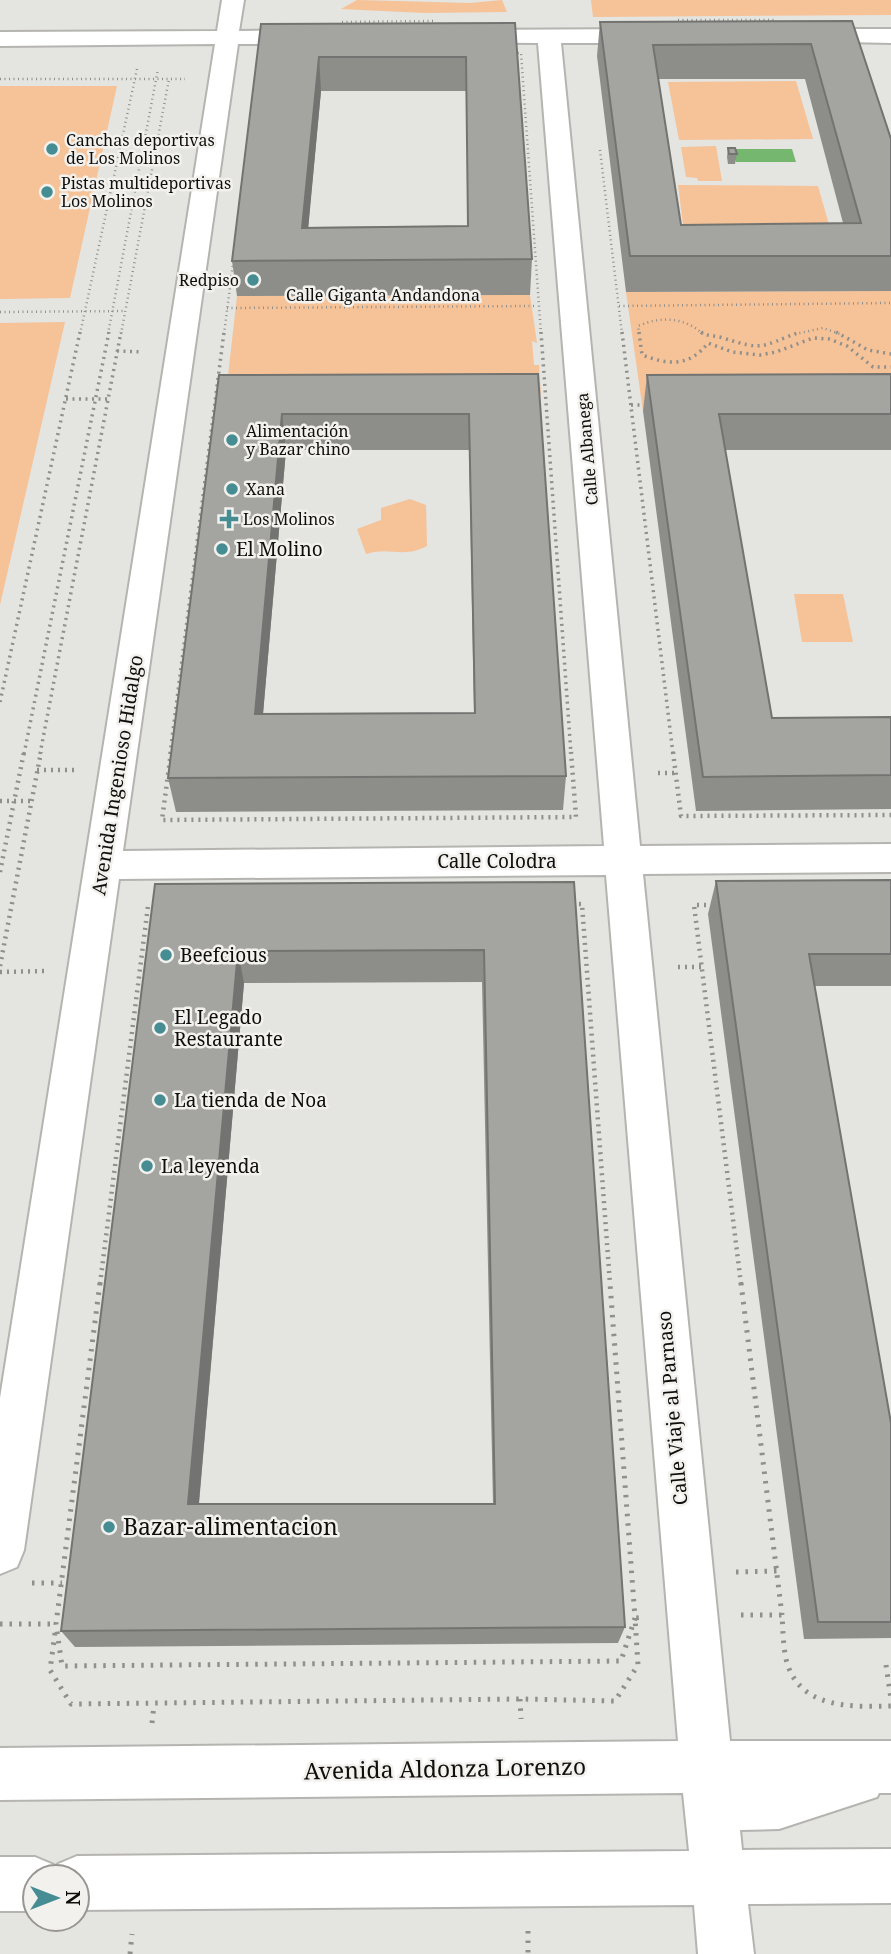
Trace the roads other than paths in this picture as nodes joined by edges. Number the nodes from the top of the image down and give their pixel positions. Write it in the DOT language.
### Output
graph roads {
  1 [pos="233,0"];
  2 [pos="669,36"];
  3 [pos="780,36"];
  4 [pos="891,36"];
  5 [pos="228,37"];
  6 [pos="332,37"];
  7 [pos="439,37"];
  8 [pos="549,37"];
  9 [pos="0,39"];
  10 [pos="891,859"];
  11 [pos="625,860"];
  12 [pos="103,865"];
  13 [pos="0,1550"];
  14 [pos="891,1768"];
  15 [pos="0,1774"];
  16 [pos="709,1786"];
  17 [pos="718,1877"];
  18 [pos="891,1877"];
  19 [pos="91,1883"];
  20 [pos="0,1884"];
  21 [pos="21,1884"];
  22 [pos="726,1954"];
  1 -- 5 [label="street, Avenida Ingenioso Hidalgo"];
  2 -- 8 [label="street"];
  3 -- 4 [label="street"];
  5 -- 6 [label="street"];
  5 -- 9 [label="street"];
  5 -- 12 [label="street, Avenida Ingenioso Hidalgo"];
  7 -- 8 [label="street"];
  8 -- 11 [label="street, Calle Albanega"];
  10 -- 11 [label="street, Calle Colodra"];
  11 -- 12 [label="street, Calle Colodra"];
  11 -- 16 [label="street, Calle Viaje al Parnaso"];
  12 -- 13 [label="street, Avenida Ingenioso Hidalgo"];
  14 -- 16 [label="street, Avenida Aldonza Lorenzo"];
  15 -- 16 [label="street, Avenida Aldonza Lorenzo"];
  16 -- 17 [label="street, Calle Viaje al Parnaso"];
  17 -- 18 [label="street"];
  17 -- 19 [label="street"];
  17 -- 22 [label="street, Calle Viaje al Parnaso"];
  20 -- 21 [label="street"];
}
